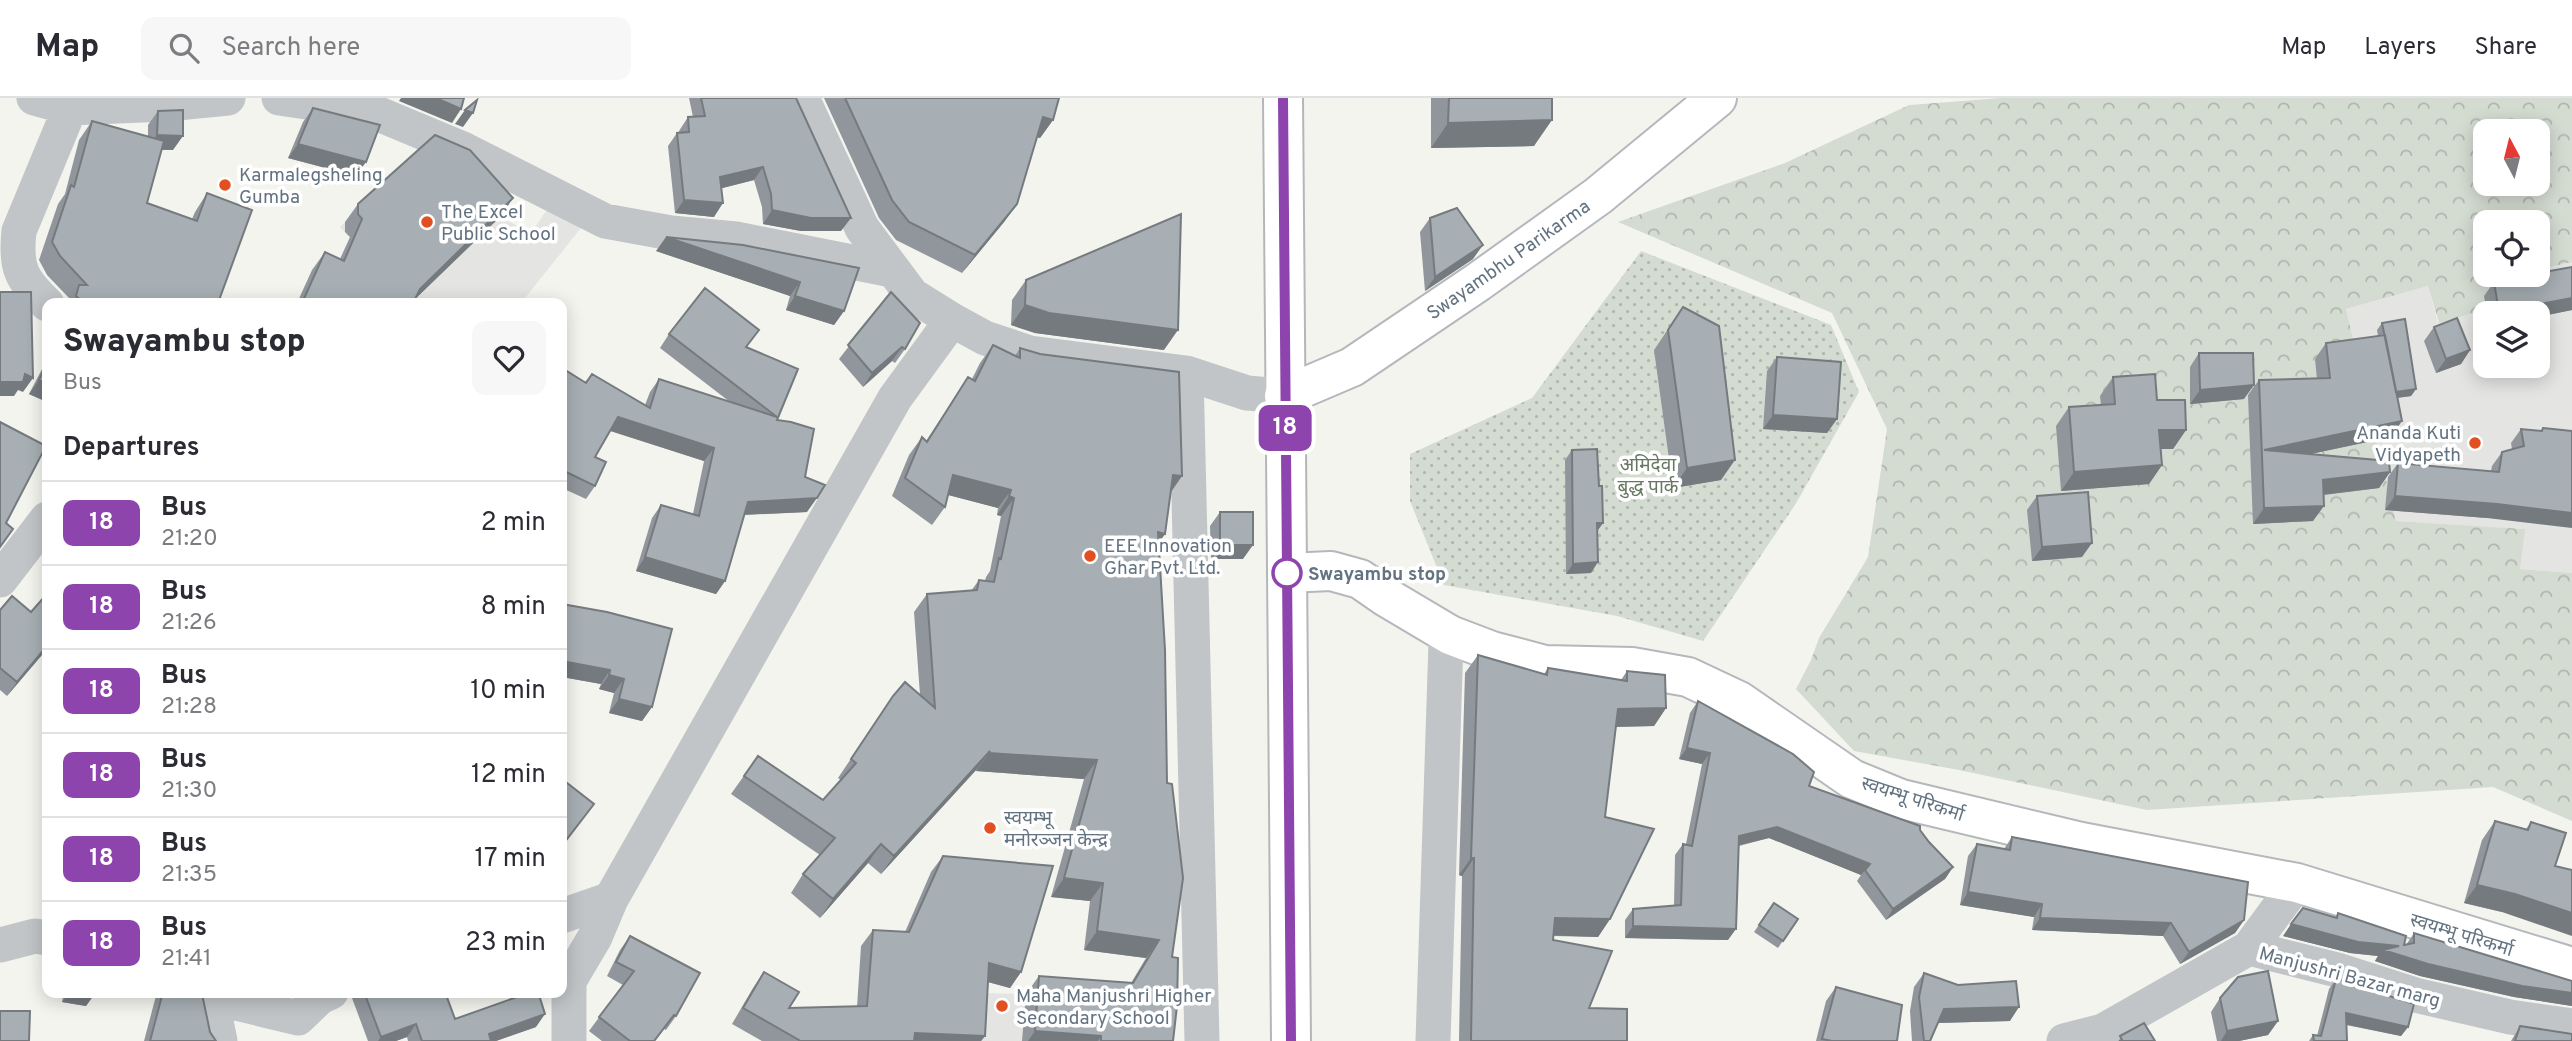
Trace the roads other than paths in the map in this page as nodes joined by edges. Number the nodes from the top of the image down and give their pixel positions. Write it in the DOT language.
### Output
graph roads {
  1 [pos="34,98"];
  2 [pos="228,98"];
  3 [pos="279,98"];
  4 [pos="802,98"];
  5 [pos="1283,98"];
  6 [pos="1717,98"];
  7 [pos="69,107"];
  8 [pos="892,271"];
  9 [pos="42,299"];
  10 [pos="952,320"];
  11 [pos="1186,373"];
  12 [pos="1284,396"];
  13 [pos="42,525"];
  14 [pos="1287,573"];
  15 [pos="0,580"];
  16 [pos="1450,635"];
  17 [pos="2297,883"];
  18 [pos="611,899"];
  19 [pos="567,914"];
  20 [pos="42,937"];
  21 [pos="0,945"];
  22 [pos="2249,948"];
  23 [pos="2572,967"];
  24 [pos="209,998"];
  25 [pos="223,998"];
  26 [pos="319,998"];
  27 [pos="2572,1026"];
  28 [pos="220,1041"];
  29 [pos="569,1041"];
  30 [pos="1202,1041"];
  31 [pos="1291,1041"];
  32 [pos="1433,1041"];
  33 [pos="2064,1041"];
  1 -- 7 [label="street"];
  2 -- 7 [label="street"];
  3 -- 8 [label="street"];
  4 -- 8 [label="street"];
  5 -- 12 [label="main road"];
  6 -- 12 [label="main road, Swayambhu Parikarma"];
  7 -- 9 [label="street"];
  8 -- 10 [label="street"];
  10 -- 11 [label="street"];
  10 -- 18 [label="street"];
  11 -- 12 [label="street"];
  11 -- 30 [label="street"];
  12 -- 14 [label="main road"];
  13 -- 15 [label="street"];
  14 -- 16 [label="main road, स्वयम्भू परिकर्मा"];
  14 -- 31 [label="main road"];
  16 -- 17 [label="main road, स्वयम्भू परिकर्मा"];
  16 -- 32 [label="street"];
  17 -- 22 [label="street"];
  17 -- 23 [label="main road, स्वयम्भू परिकर्मा"];
  18 -- 19 [label="street"];
  18 -- 29 [label="street"];
  20 -- 21 [label="street"];
  22 -- 27 [label="street, Manjushri Bazar marg"];
  22 -- 33 [label="street, Manjushri Bazar marg"];
  24 -- 28 [label="street"];
  25 -- 26 [label="street"];
}
